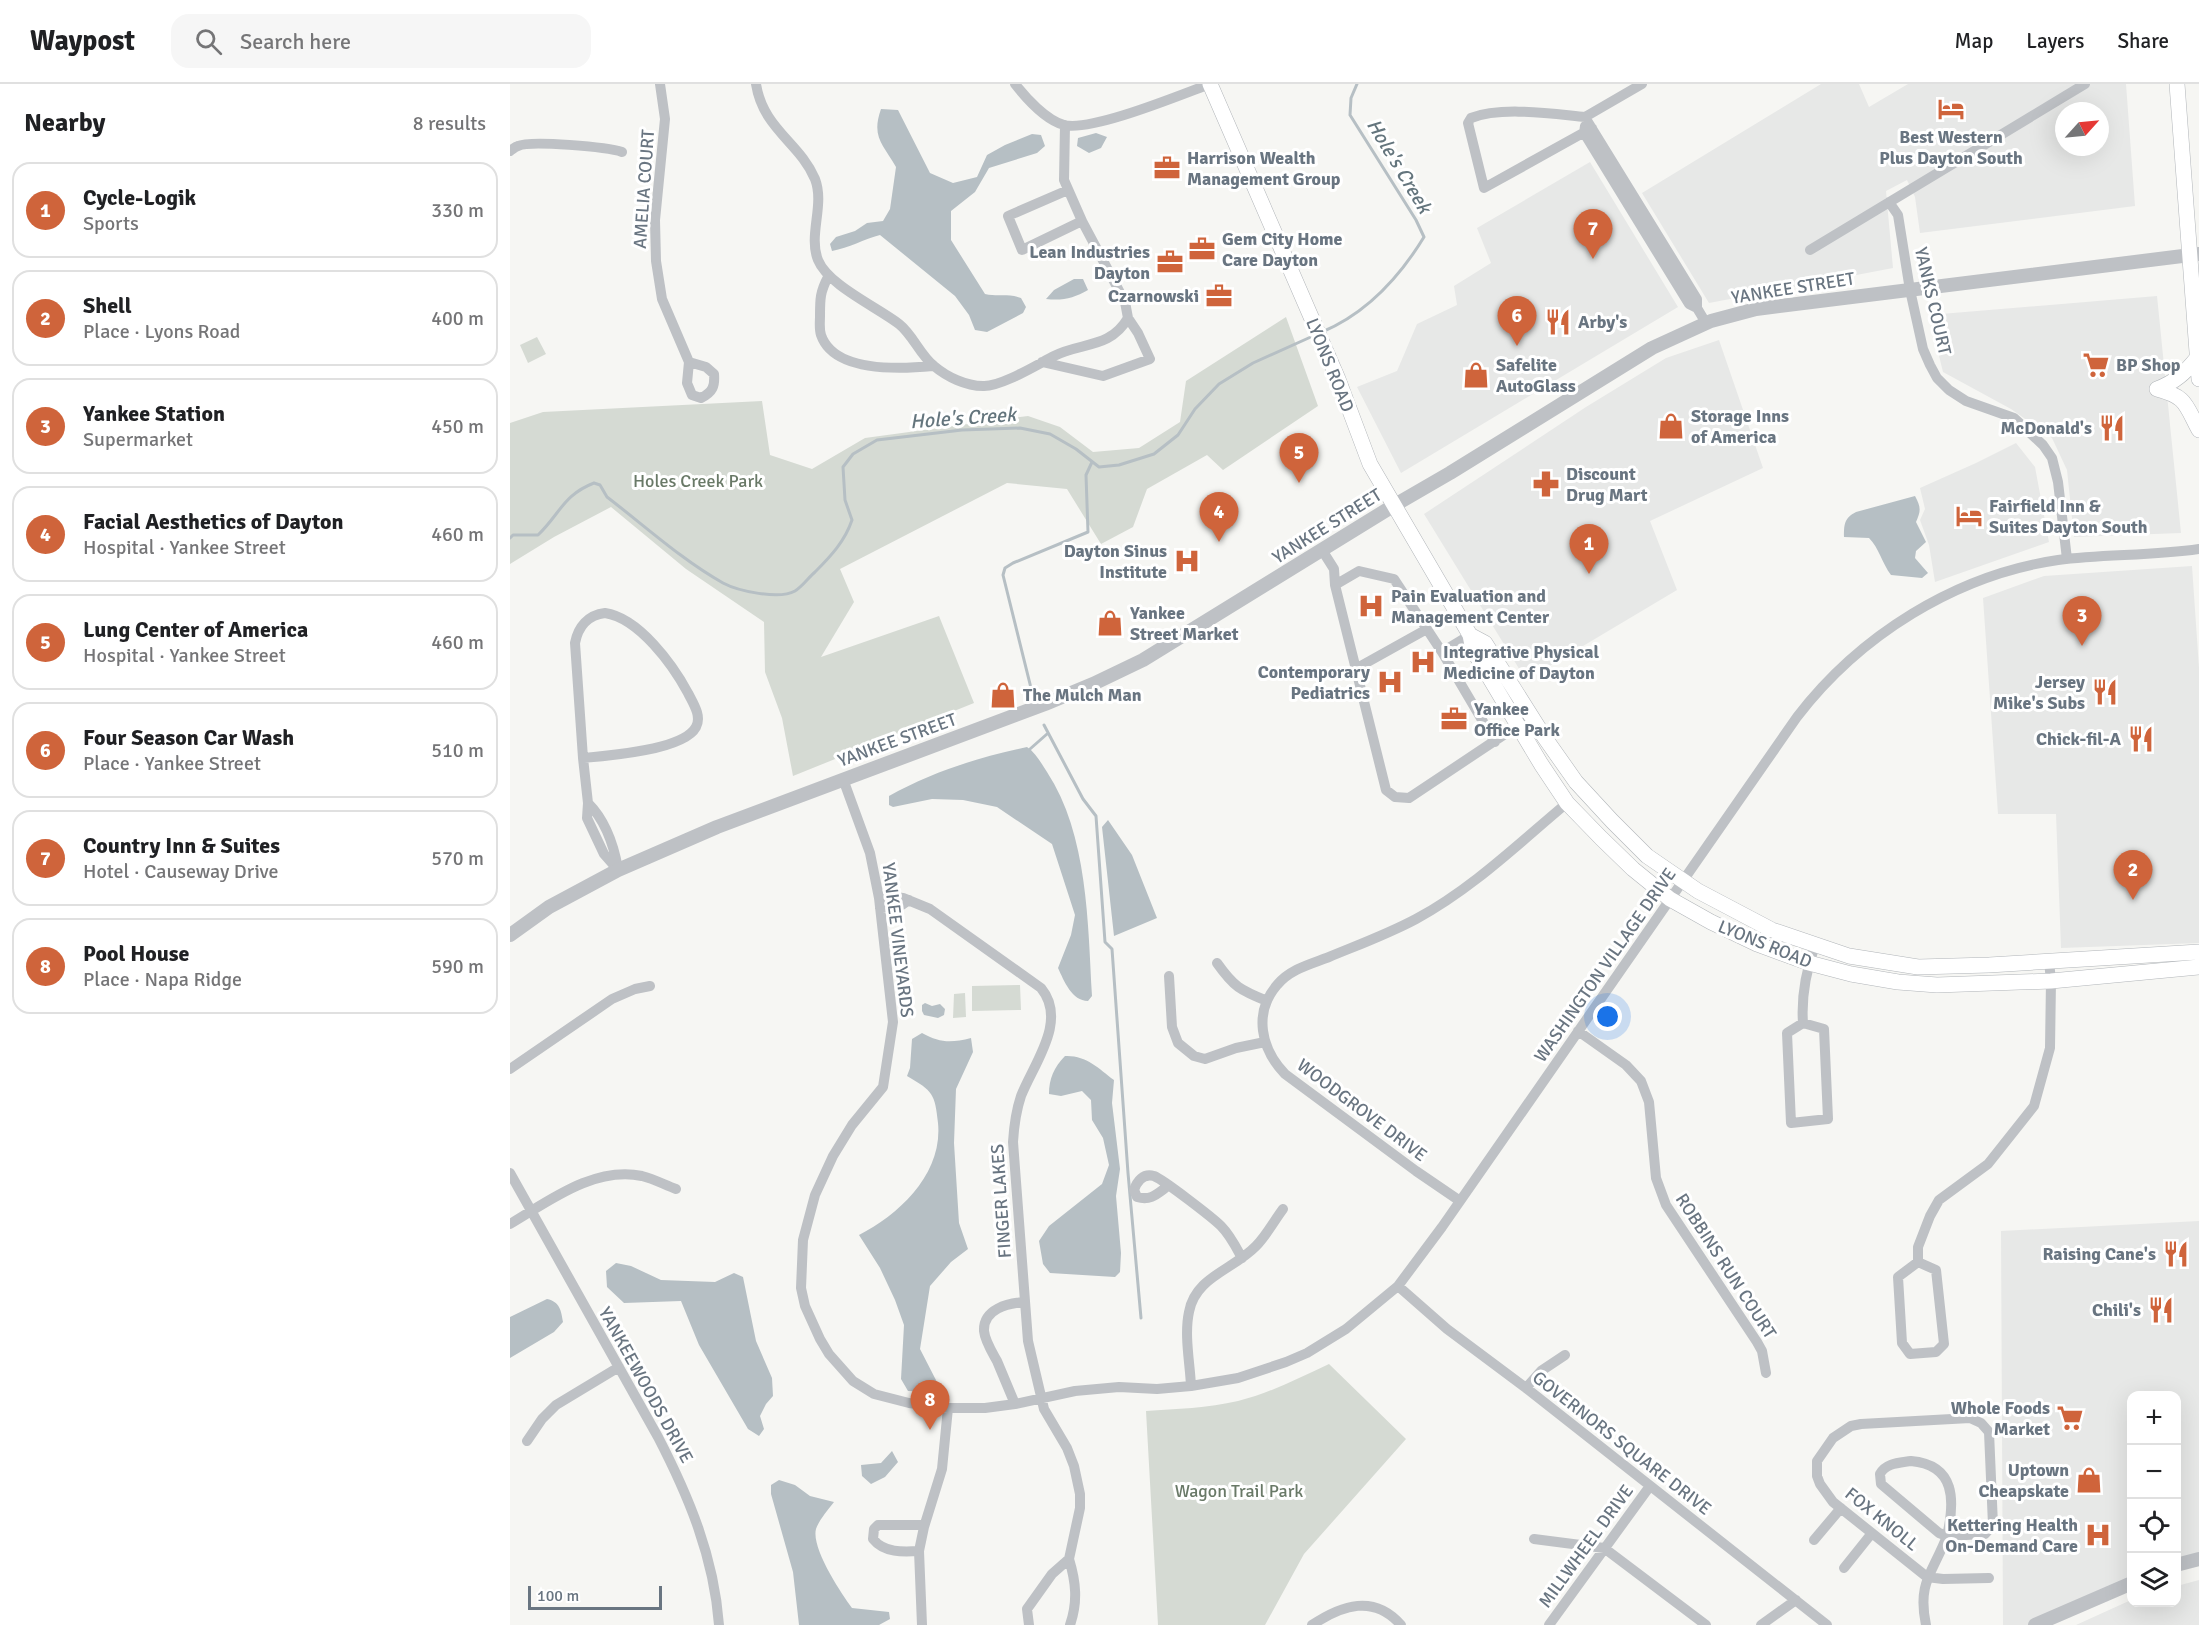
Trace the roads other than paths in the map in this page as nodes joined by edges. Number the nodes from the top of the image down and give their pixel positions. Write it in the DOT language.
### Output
graph roads {
  1 [pos="660,84"];
  2 [pos="756,84"];
  3 [pos="1015,84"];
  4 [pos="1210,84"];
  5 [pos="1642,84"];
  6 [pos="2085,84"];
  7 [pos="2177,84"];
  8 [pos="1585,117"];
  9 [pos="1065,125"];
  10 [pos="1588,131"];
  11 [pos="510,151"];
  12 [pos="622,152"];
  13 [pos="1068,190"];
  14 [pos="1889,202"];
  15 [pos="1082,221"];
  16 [pos="1810,250"];
  17 [pos="2194,254"];
  18 [pos="828,277"];
  19 [pos="1910,290"];
  20 [pos="1128,318"];
  21 [pos="1706,323"];
  22 [pos="2197,358"];
  23 [pos="689,362"];
  24 [pos="1042,362"];
  25 [pos="933,366"];
  26 [pos="2199,379"];
  27 [pos="2199,430"];
  28 [pos="1393,506"];
  29 [pos="2199,549"];
  30 [pos="1322,550"];
  31 [pos="2067,560"];
  32 [pos="1335,585"];
  33 [pos="1427,629"];
  34 [pos="1470,635"];
  35 [pos="1442,652"];
  36 [pos="1357,668"];
  37 [pos="1516,726"];
  38 [pos="1495,741"];
  39 [pos="583,758"];
  40 [pos="843,779"];
  41 [pos="1567,803"];
  42 [pos="618,870"];
  43 [pos="1683,881"];
  44 [pos="1670,899"];
  45 [pos="880,903"];
  46 [pos="510,935"];
  47 [pos="1815,945"];
  48 [pos="2199,952"];
  49 [pos="2049,961"];
  50 [pos="1217,963"];
  51 [pos="1809,963"];
  52 [pos="2199,967"];
  53 [pos="1169,976"];
  54 [pos="2051,981"];
  55 [pos="650,986"];
  56 [pos="1267,1001"];
  57 [pos="1803,1023"];
  58 [pos="1578,1031"];
  59 [pos="1265,1042"];
  60 [pos="510,1069"];
  61 [pos="510,1173"];
  62 [pos="1168,1186"];
  63 [pos="676,1190"];
  64 [pos="1460,1201"];
  65 [pos="1283,1209"];
  66 [pos="531,1212"];
  67 [pos="510,1224"];
  68 [pos="1242,1258"];
  69 [pos="1918,1262"];
  70 [pos="1398,1286"];
  71 [pos="1025,1302"];
  72 [pos="1565,1355"];
  73 [pos="619,1367"];
  74 [pos="1766,1374"];
  75 [pos="1191,1386"];
  76 [pos="1526,1388"];
  77 [pos="1042,1398"];
  78 [pos="1015,1404"];
  79 [pos="948,1408"];
  80 [pos="527,1441"];
  81 [pos="1650,1486"];
  82 [pos="1841,1508"];
  83 [pos="924,1525"];
  84 [pos="1872,1533"];
  85 [pos="1947,1536"];
  86 [pos="1534,1539"];
  87 [pos="1814,1540"];
  88 [pos="1604,1548"];
  89 [pos="920,1551"];
  90 [pos="1069,1559"];
  91 [pos="2199,1559"];
  92 [pos="2181,1564"];
  93 [pos="1844,1568"];
  94 [pos="1927,1577"];
  95 [pos="1989,1578"];
  96 [pos="2127,1584"];
  97 [pos="1796,1600"];
  98 [pos="719,1625"];
  99 [pos="922,1625"];
  100 [pos="1029,1625"];
  101 [pos="1070,1625"];
  102 [pos="1312,1625"];
  103 [pos="1401,1625"];
  104 [pos="1549,1625"];
  105 [pos="1706,1625"];
  106 [pos="1761,1625"];
  107 [pos="1827,1625"];
  108 [pos="1926,1625"];
  109 [pos="2035,1625"];
  1 -- 23 [label="street, AMELIA COURT"];
  2 -- 18 [label="street"];
  3 -- 9 [label="street"];
  4 -- 9 [label="street"];
  4 -- 28 [label="main road, LYONS ROAD"];
  5 -- 8 [label="street"];
  6 -- 14 [label="street"];
  7 -- 17 [label="main road"];
  8 -- 10 [label="street"];
  8 -- 10 [label="street"];
  9 -- 13 [label="street"];
  10 -- 21 [label="street"];
  11 -- 12 [label="street"];
  13 -- 15 [label="street"];
  13 -- 15 [label="street"];
  14 -- 16 [label="street"];
  14 -- 19 [label="street, YANKS COURT"];
  15 -- 20 [label="street"];
  17 -- 19 [label="street, YANKEE STREET"];
  17 -- 22 [label="main road"];
  18 -- 25 [label="street"];
  18 -- 25 [label="street"];
  19 -- 21 [label="street, YANKEE STREET"];
  19 -- 31 [label="street, YANKS COURT"];
  20 -- 24 [label="street"];
  20 -- 24 [label="street"];
  21 -- 28 [label="street, YANKEE STREET"];
  22 -- 26 [label="main road"];
  22 -- 27 [label="main road"];
  24 -- 25 [label="street"];
  28 -- 30 [label="street, YANKEE STREET"];
  28 -- 34 [label="main road, LYONS ROAD"];
  29 -- 31 [label="street, WASHINGTON VILLAGE DRIVE"];
  30 -- 32 [label="street"];
  30 -- 40 [label="street, YANKEE STREET"];
  31 -- 43 [label="street, WASHINGTON VILLAGE DRIVE"];
  32 -- 33 [label="street"];
  32 -- 36 [label="street"];
  33 -- 35 [label="street"];
  33 -- 36 [label="street"];
  34 -- 35 [label="street"];
  34 -- 37 [label="main road, LYONS ROAD"];
  34 -- 43 [label="main road, LYONS ROAD"];
  35 -- 38 [label="street"];
  36 -- 38 [label="street"];
  37 -- 38 [label="street"];
  37 -- 41 [label="main road, LYONS ROAD"];
  39 -- 39 [label="street"];
  39 -- 42 [label="street"];
  40 -- 42 [label="street, YANKEE STREET"];
  40 -- 45 [label="street, YANKEE VINEYARDS"];
  41 -- 44 [label="main road, LYONS ROAD"];
  41 -- 56 [label="street"];
  42 -- 46 [label="street, YANKEE STREET"];
  43 -- 44 [label="street, WASHINGTON VILLAGE DRIVE"];
  43 -- 47 [label="main road, LYONS ROAD"];
  44 -- 51 [label="main road, LYONS ROAD"];
  44 -- 58 [label="street, WASHINGTON VILLAGE DRIVE"];
  45 -- 71 [label="street, FINGER LAKES"];
  45 -- 79 [label="street, YANKEE VINEYARDS"];
  47 -- 49 [label="main road, LYONS ROAD"];
  47 -- 51 [label="street"];
  48 -- 49 [label="main road, LYONS ROAD"];
  49 -- 54 [label="street"];
  50 -- 56 [label="street"];
  51 -- 54 [label="main road, LYONS ROAD"];
  51 -- 57 [label="street"];
  52 -- 54 [label="main road, LYONS ROAD"];
  53 -- 59 [label="street"];
  54 -- 69 [label="street"];
  55 -- 60 [label="street"];
  56 -- 59 [label="street, WOODGROVE DRIVE"];
  57 -- 57 [label="street"];
  58 -- 64 [label="street, WASHINGTON VILLAGE DRIVE"];
  58 -- 74 [label="street, ROBBINS RUN COURT"];
  59 -- 64 [label="street, WOODGROVE DRIVE"];
  61 -- 66 [label="street, YANKEEWOODS DRIVE"];
  62 -- 68 [label="street"];
  63 -- 66 [label="street"];
  64 -- 70 [label="street, WASHINGTON VILLAGE DRIVE"];
  65 -- 68 [label="street"];
  66 -- 67 [label="street"];
  66 -- 73 [label="street, YANKEEWOODS DRIVE"];
  68 -- 75 [label="street"];
  69 -- 69 [label="street"];
  70 -- 75 [label="street, WASHINGTON VILLAGE DRIVE"];
  70 -- 76 [label="street, GOVERNORS SQUARE DRIVE"];
  71 -- 77 [label="street, FINGER LAKES"];
  71 -- 78 [label="street"];
  72 -- 76 [label="street"];
  73 -- 80 [label="street"];
  73 -- 98 [label="street, YANKEEWOODS DRIVE"];
  75 -- 77 [label="street, WASHINGTON VILLAGE DRIVE"];
  76 -- 81 [label="street, GOVERNORS SQUARE DRIVE"];
  77 -- 78 [label="street, YANKEE VINEYARDS"];
  77 -- 90 [label="street, FINGER LAKES"];
  78 -- 79 [label="street, YANKEE VINEYARDS"];
  79 -- 83 [label="street"];
  81 -- 88 [label="street, MILLWHEEL DRIVE"];
  81 -- 97 [label="street, GOVERNORS SQUARE DRIVE"];
  82 -- 84 [label="street, FOX KNOLL"];
  82 -- 85 [label="street, FOX KNOLL"];
  82 -- 87 [label="street"];
  83 -- 89 [label="street"];
  83 -- 89 [label="street"];
  84 -- 93 [label="street"];
  84 -- 94 [label="street, FOX KNOLL"];
  85 -- 85 [label="street, FOX KNOLL"];
  85 -- 94 [label="street, FOX KNOLL"];
  86 -- 88 [label="street"];
  88 -- 104 [label="street, MILLWHEEL DRIVE"];
  88 -- 105 [label="street"];
  89 -- 99 [label="street"];
  90 -- 100 [label="street"];
  90 -- 101 [label="street"];
  91 -- 92 [label="street"];
  94 -- 95 [label="street"];
  94 -- 108 [label="street"];
  96 -- 109 [label="street"];
  97 -- 106 [label="street"];
  97 -- 107 [label="street, GOVERNORS SQUARE DRIVE"];
  102 -- 103 [label="street"];
}
